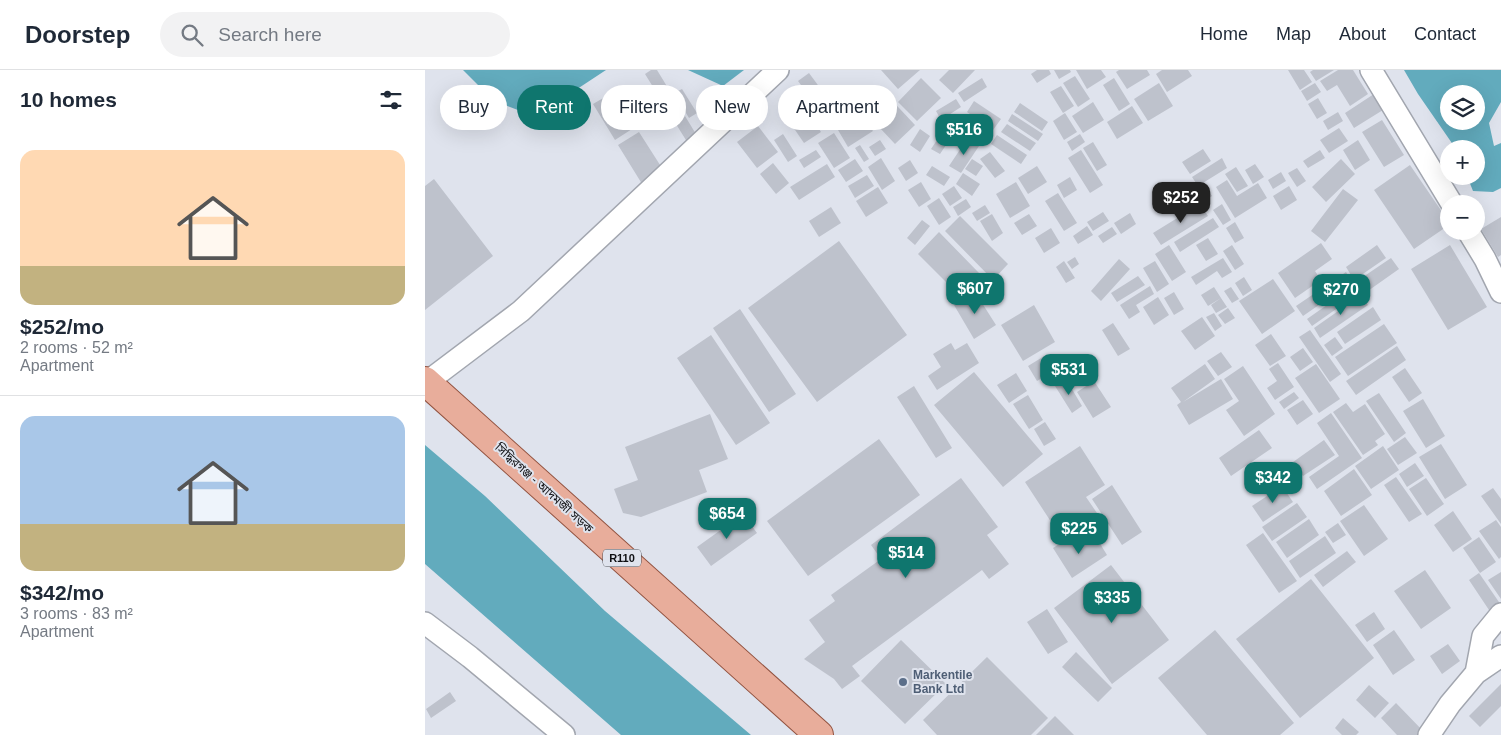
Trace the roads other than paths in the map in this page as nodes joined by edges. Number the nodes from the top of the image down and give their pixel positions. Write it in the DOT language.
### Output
graph roads {
  1 [pos="778,70"];
  2 [pos="1371,70"];
  3 [pos="1447,195"];
  4 [pos="1474,240"];
  5 [pos="1501,292"];
  6 [pos="426,382"];
  7 [pos="1501,614"];
  8 [pos="425,623"];
  9 [pos="1501,656"];
  10 [pos="1476,673"];
  11 [pos="564,735"];
  12 [pos="819,735"];
  13 [pos="1429,735"];
  1 -- 6 [label="street"];
  2 -- 3 [label="street"];
  4 -- 5 [label="street"];
  6 -- 12 [label="main road, সিদ্ধিরগঞ্জ - আদমজী সড়ক / R110"];
  7 -- 10 [label="street"];
  8 -- 11 [label="street"];
  9 -- 10 [label="street"];
  10 -- 13 [label="street"];
}
